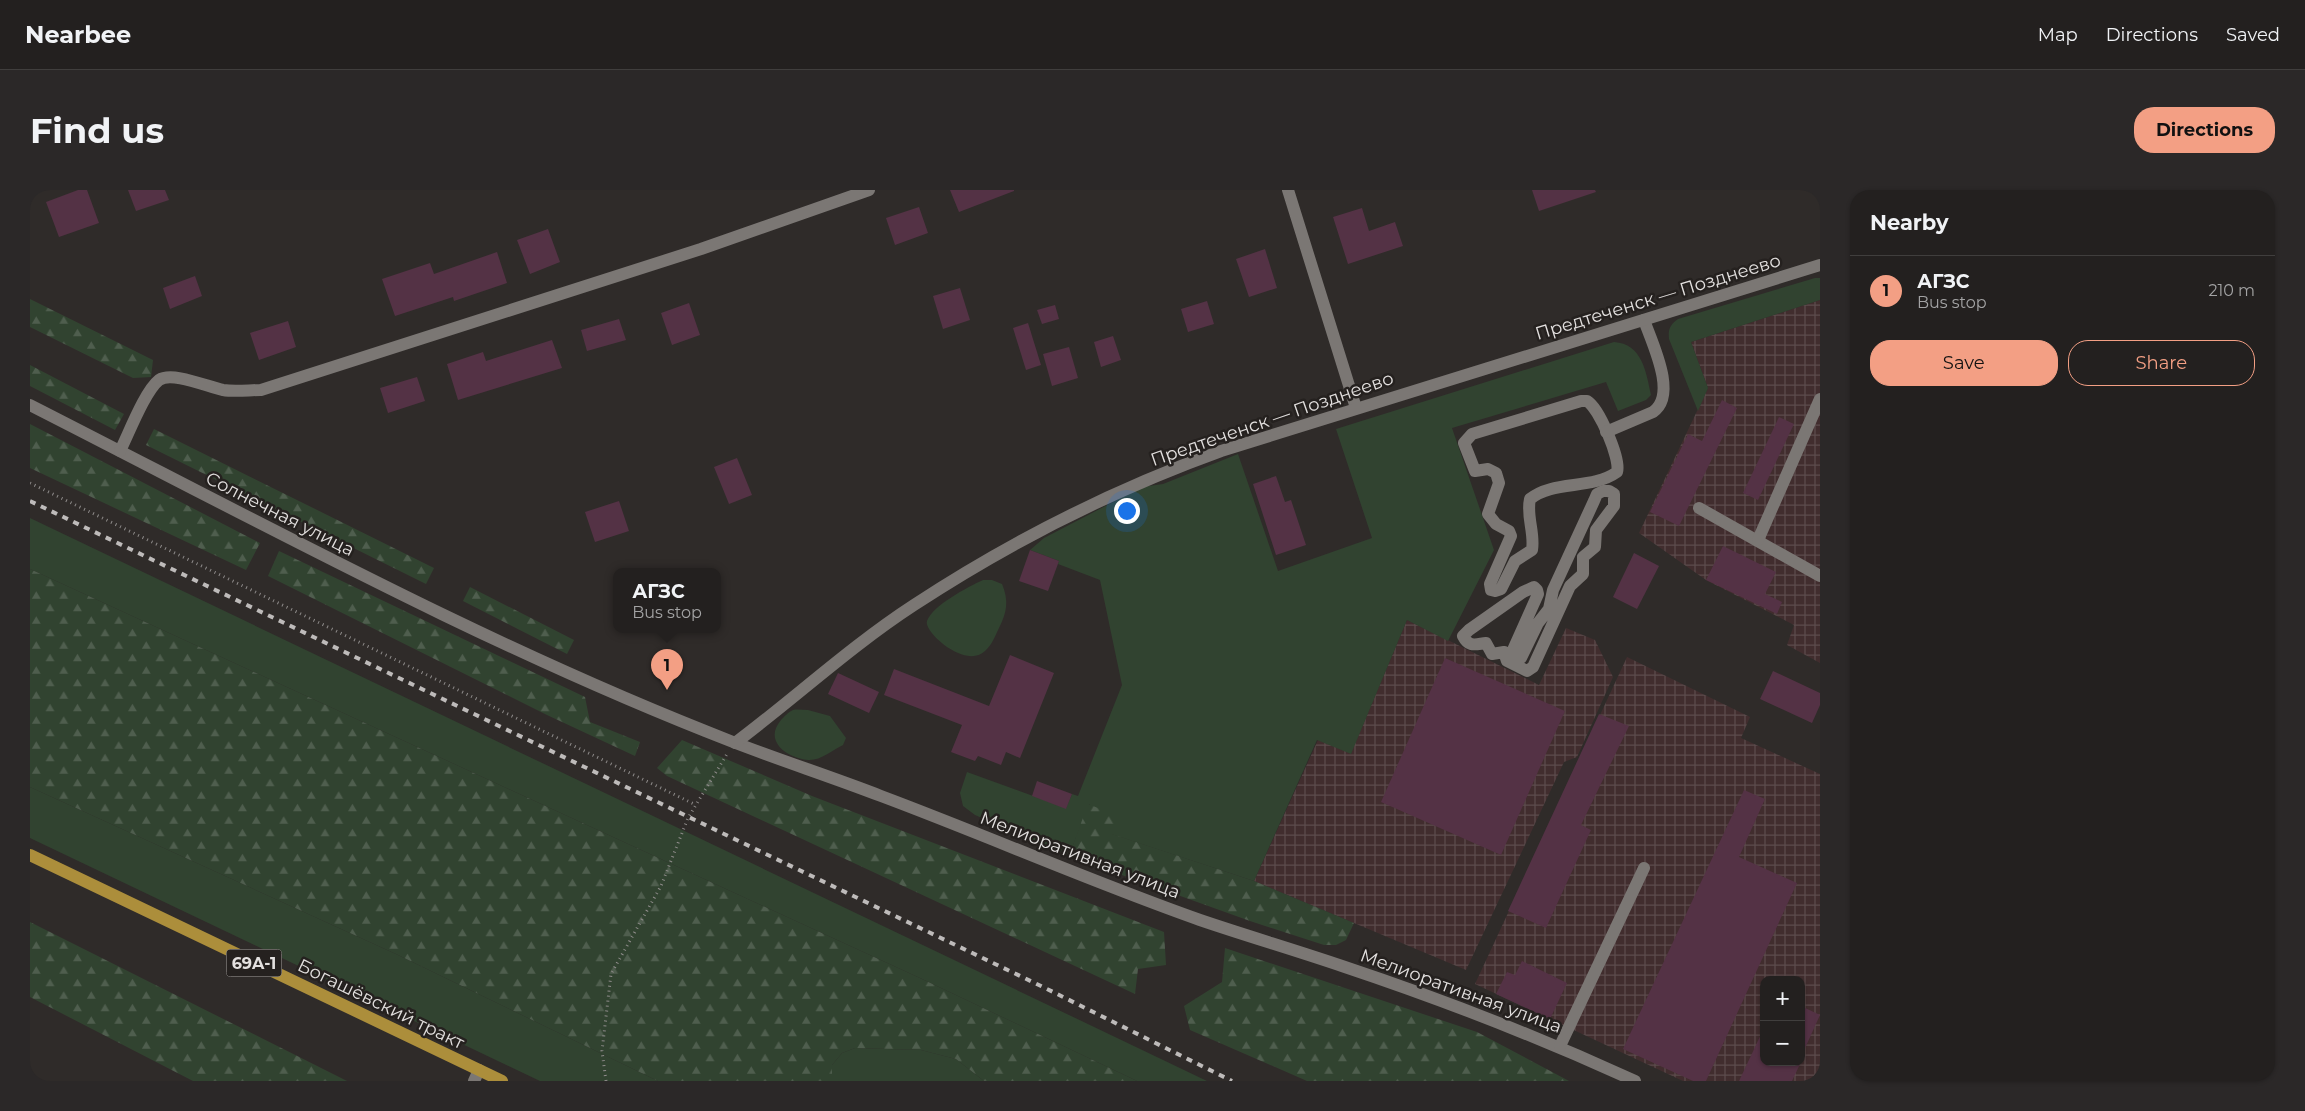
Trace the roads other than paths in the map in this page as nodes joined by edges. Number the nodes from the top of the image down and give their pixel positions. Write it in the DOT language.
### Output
graph roads {
  1 [pos="869,190"];
  2 [pos="1288,190"];
  3 [pos="1820,265"];
  4 [pos="1644,320"];
  5 [pos="1820,399"];
  6 [pos="30,405"];
  7 [pos="1356,408"];
  8 [pos="1606,432"];
  9 [pos="120,451"];
  10 [pos="1699,508"];
  11 [pos="1758,540"];
  12 [pos="1820,576"];
  13 [pos="1469,643"];
  14 [pos="516,649"];
  15 [pos="734,743"];
  16 [pos="30,855"];
  17 [pos="1644,868"];
  18 [pos="1560,1046"];
  19 [pos="476,1076"];
  20 [pos="502,1081"];
  21 [pos="1635,1081"];
  1 -- 9 [label="street"];
  2 -- 7 [label="street"];
  3 -- 4 [label="street, Предтеченск — Позднеево"];
  4 -- 7 [label="street, Предтеченск — Позднеево"];
  4 -- 8 [label="street"];
  5 -- 11 [label="street"];
  6 -- 9 [label="street, Солнечная улица"];
  7 -- 15 [label="street, Предтеченск — Позднеево"];
  8 -- 8 [label="street"];
  9 -- 14 [label="street, Солнечная улица"];
  10 -- 11 [label="street"];
  11 -- 12 [label="street"];
  13 -- 13 [label="street"];
  14 -- 15 [label="street, Мелиоративная улица"];
  15 -- 18 [label="street, Мелиоративная улица"];
  16 -- 19 [label="main road, Богашёвский тракт / 69А-1"];
  17 -- 18 [label="street"];
  18 -- 21 [label="street, Мелиоративная улица"];
  19 -- 20 [label="main road, Богашёвский тракт / 69А-1"];
}
